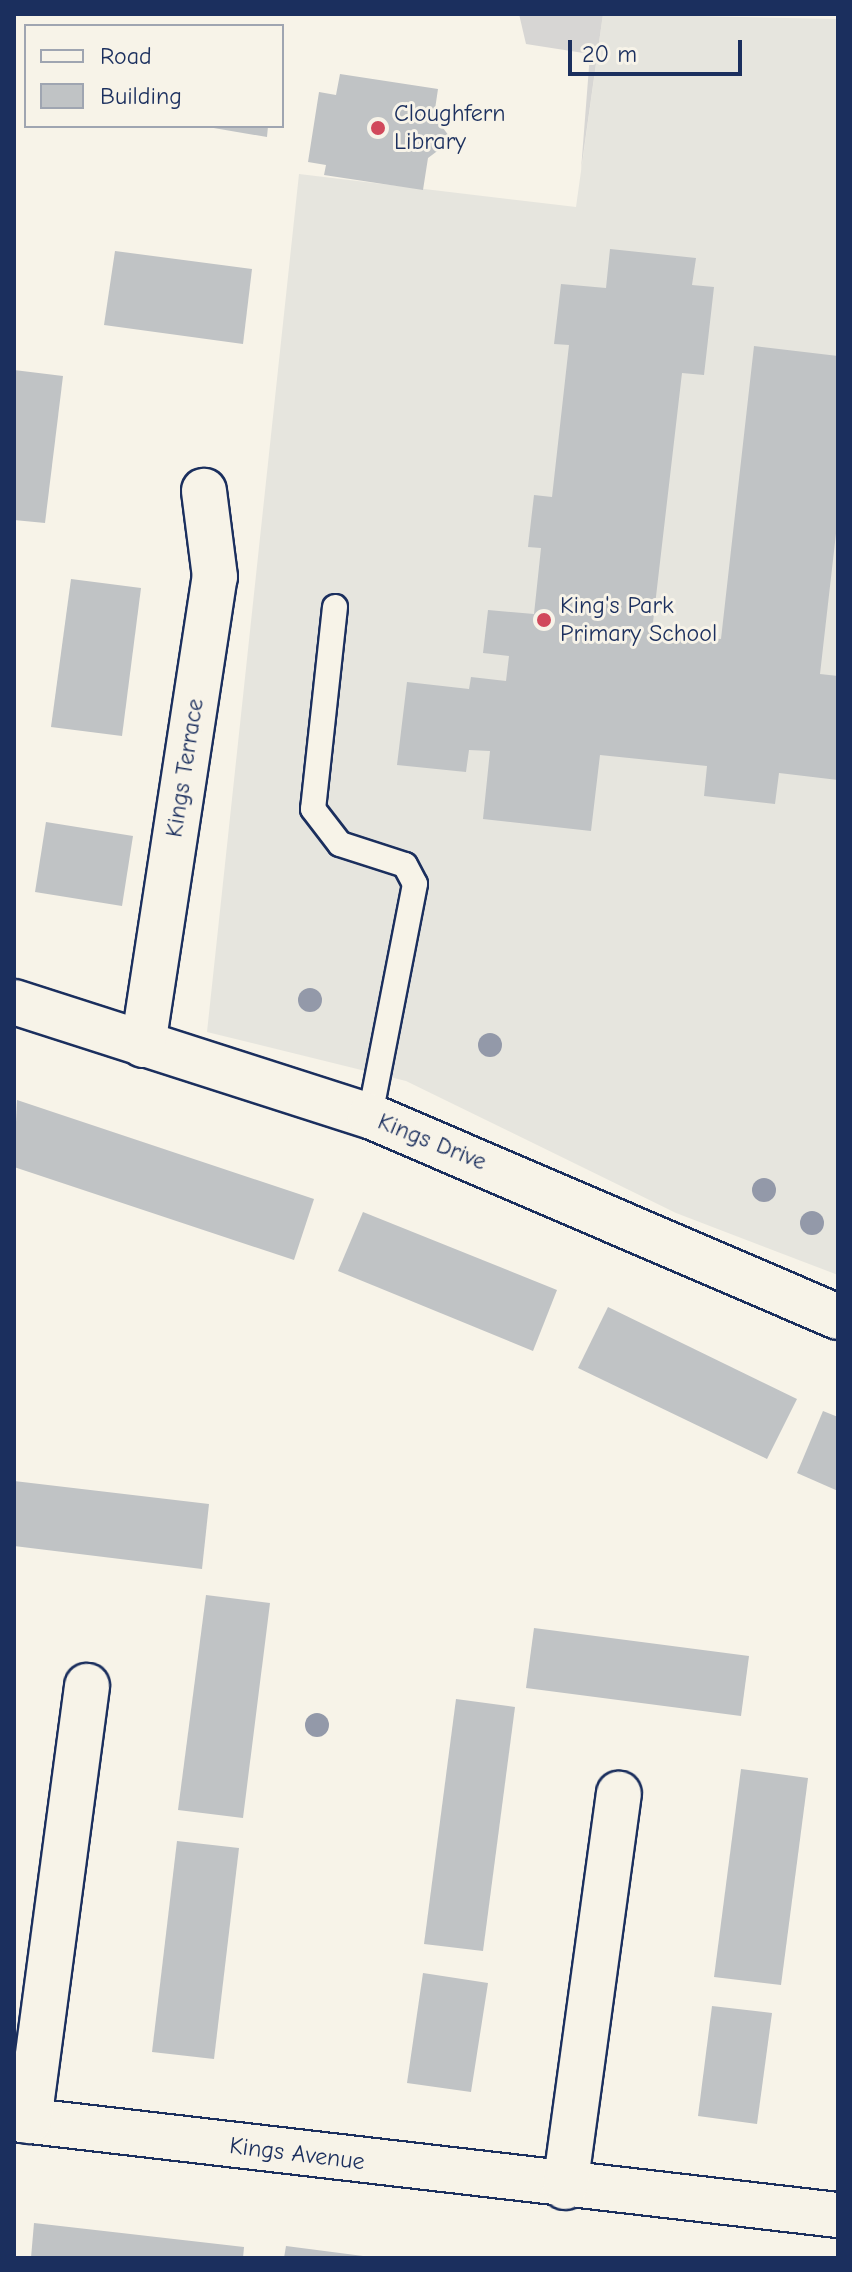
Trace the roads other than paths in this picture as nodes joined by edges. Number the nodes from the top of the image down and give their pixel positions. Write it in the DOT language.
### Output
graph roads {
  1 [pos="204,491"];
  2 [pos="335,607"];
  3 [pos="14,1002"];
  4 [pos="143,1045"];
  5 [pos="370,1116"];
  6 [pos="838,1317"];
  7 [pos="87,1686"];
  8 [pos="619,1794"];
  9 [pos="21,2120"];
  10 [pos="565,2187"];
  11 [pos="838,2215"];
  1 -- 4 [label="street, Kings Terrace"];
  2 -- 5 [label="lane"];
  3 -- 4 [label="street, Kings Drive"];
  4 -- 5 [label="street, Kings Drive"];
  5 -- 6 [label="street, Kings Drive"];
  7 -- 9 [label="street, Kings Avenue"];
  8 -- 10 [label="street"];
  9 -- 10 [label="street, Kings Avenue"];
  10 -- 11 [label="street, Kings Avenue"];
}
